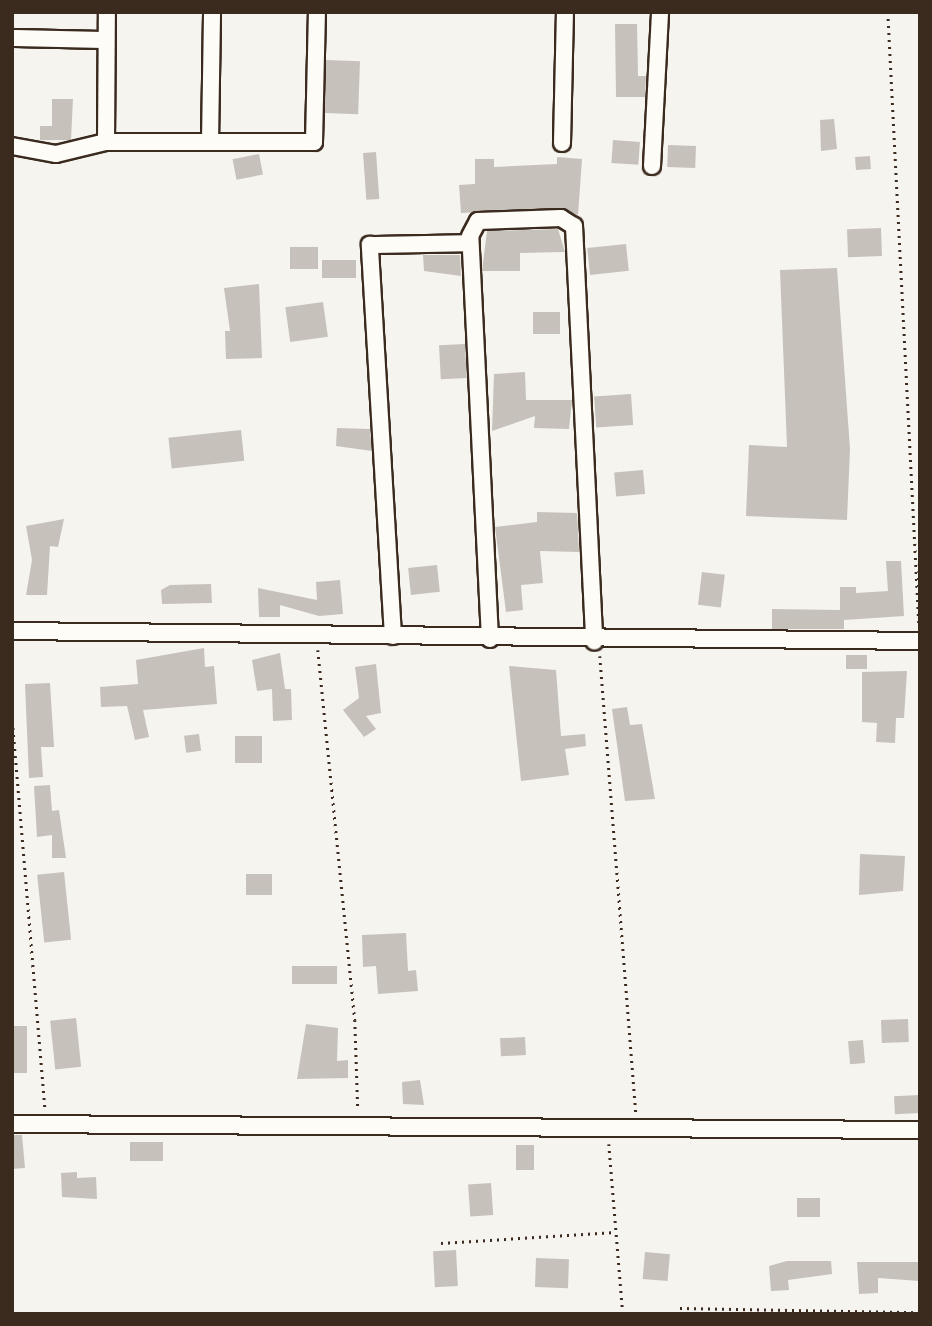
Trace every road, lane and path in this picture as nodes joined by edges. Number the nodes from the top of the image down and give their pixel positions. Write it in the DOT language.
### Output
graph roads {
  1 [pos="107,12"];
  2 [pos="212,12"];
  3 [pos="317,12"];
  4 [pos="565,12"];
  5 [pos="660,12"];
  6 [pos="888,12"];
  7 [pos="12,38"];
  8 [pos="106,40"];
  9 [pos="106,142"];
  10 [pos="210,142"];
  11 [pos="562,143"];
  12 [pos="12,146"];
  13 [pos="652,166"];
  14 [pos="470,243"];
  15 [pos="12,631"];
  16 [pos="317,634"];
  17 [pos="920,635"];
  18 [pos="393,636"];
  19 [pos="490,639"];
  20 [pos="920,641"];
  21 [pos="597,642"];
  22 [pos="12,713"];
  23 [pos="46,1124"];
  24 [pos="607,1124"];
  25 [pos="637,1124"];
  26 [pos="12,1125"];
  27 [pos="358,1128"];
  28 [pos="920,1130"];
  29 [pos="616,1232"];
  30 [pos="441,1243"];
  31 [pos="680,1308"];
  32 [pos="920,1311"];
  33 [pos="623,1314"];
  1 -- 8 [label="street"];
  2 -- 10 [label="street"];
  3 -- 10 [label="street"];
  4 -- 11 [label="street"];
  5 -- 13 [label="street"];
  6 -- 17 [label="path"];
  7 -- 8 [label="street"];
  8 -- 9 [label="street"];
  9 -- 10 [label="street"];
  9 -- 12 [label="street"];
  14 -- 18 [label="street"];
  14 -- 19 [label="street"];
  14 -- 21 [label="street"];
  15 -- 16 [label="street"];
  16 -- 18 [label="street"];
  16 -- 27 [label="path"];
  18 -- 19 [label="street"];
  19 -- 21 [label="street"];
  20 -- 21 [label="street"];
  21 -- 25 [label="path"];
  22 -- 23 [label="path"];
  23 -- 26 [label="street"];
  23 -- 27 [label="street"];
  24 -- 25 [label="street"];
  24 -- 27 [label="street"];
  24 -- 29 [label="path"];
  25 -- 28 [label="street"];
  29 -- 30 [label="path"];
  29 -- 33 [label="path"];
  31 -- 32 [label="path"];
}
